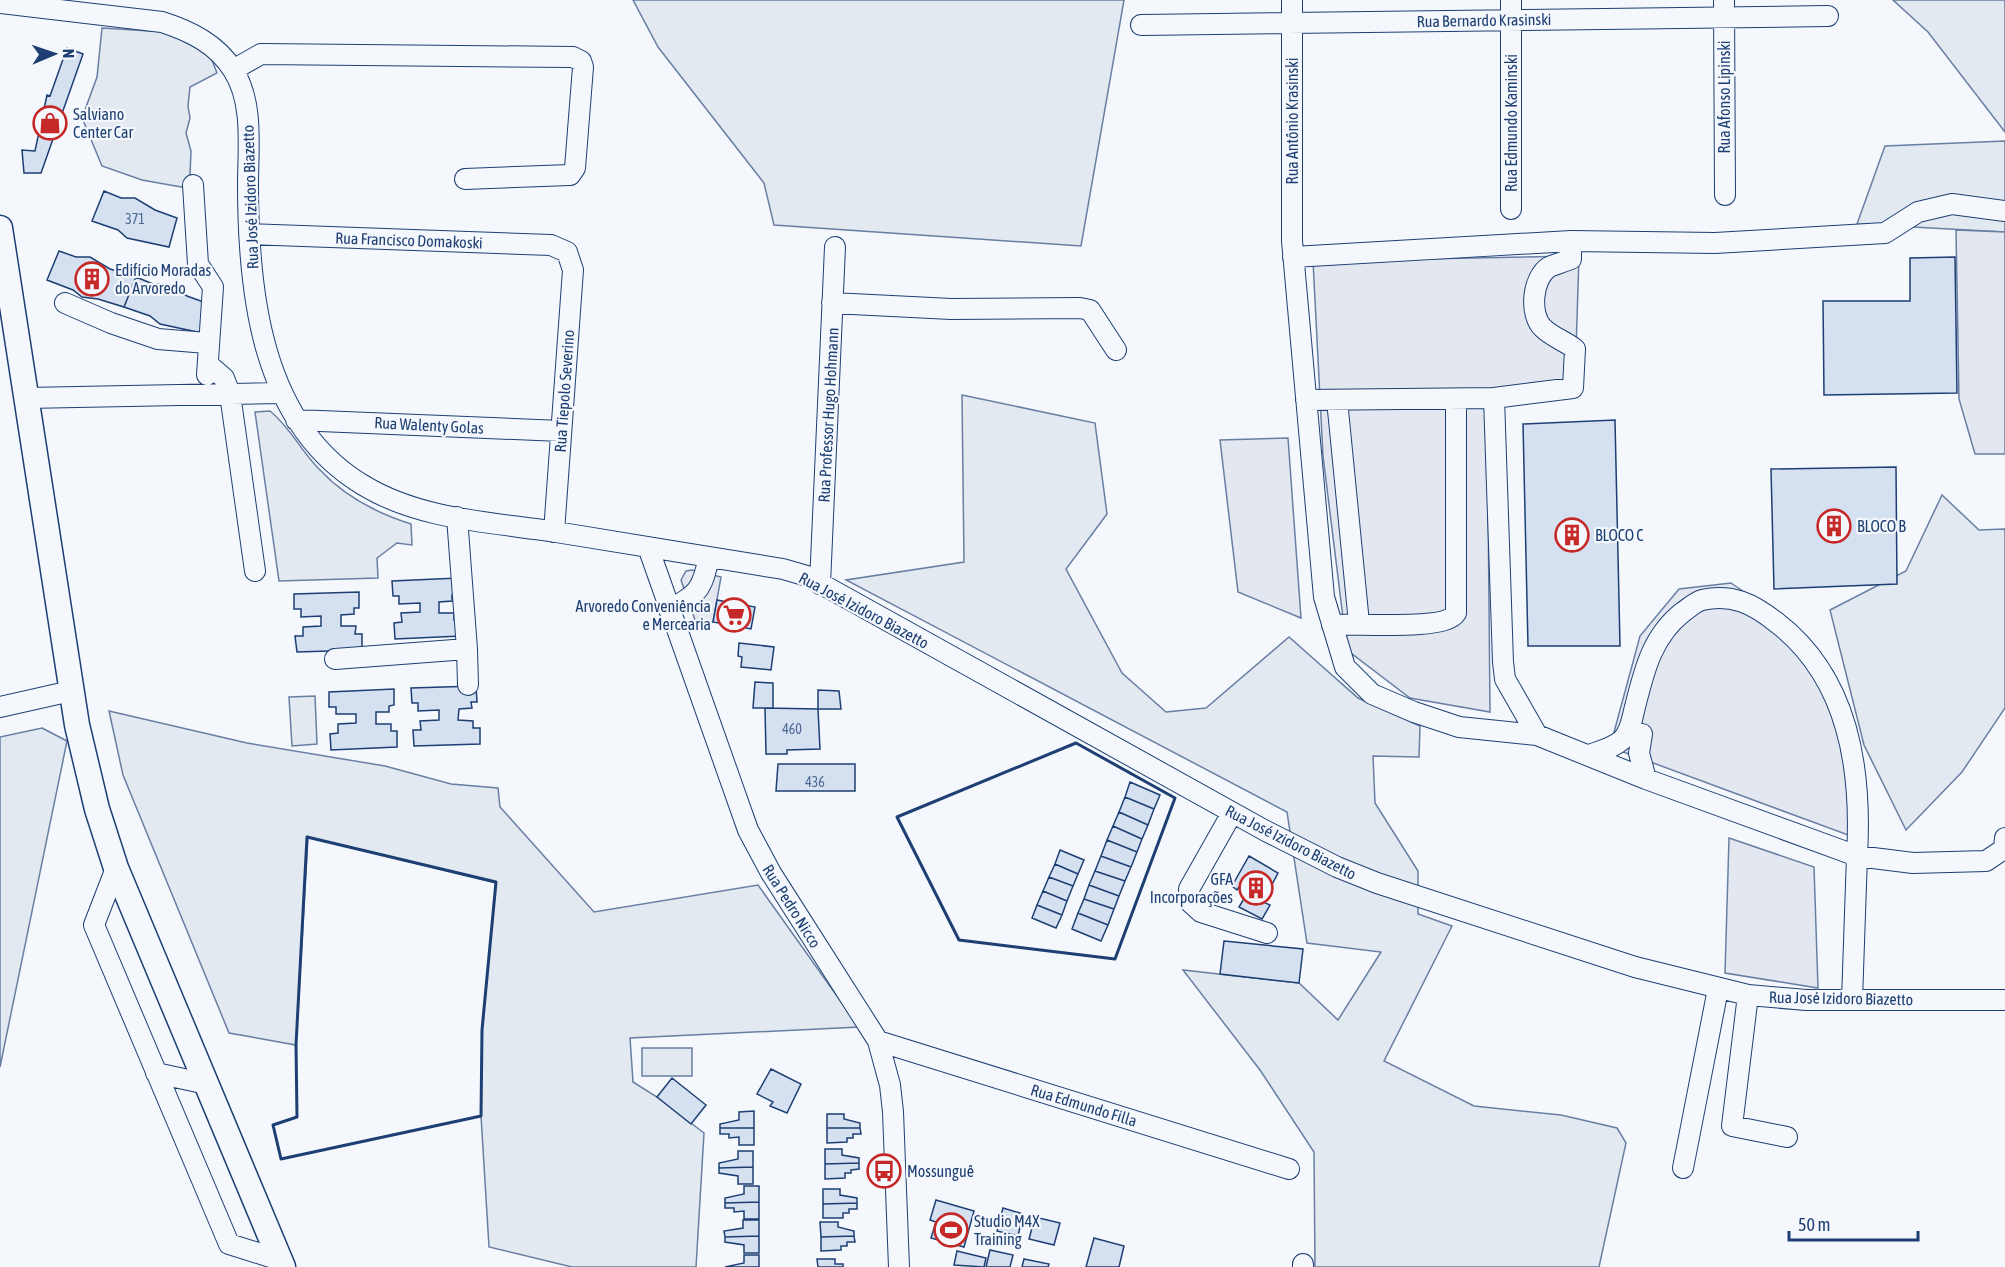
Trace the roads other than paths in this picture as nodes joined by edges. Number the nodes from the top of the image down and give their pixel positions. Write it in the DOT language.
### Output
graph roads {
  1 [pos="1292,0"];
  2 [pos="1510,0"];
  3 [pos="0,3"];
  4 [pos="54,5"];
  5 [pos="1724,9"];
  6 [pos="1828,16"];
  7 [pos="1511,20"];
  8 [pos="1292,23"];
  9 [pos="1141,25"];
  10 [pos="233,70"];
  11 [pos="465,179"];
  12 [pos="193,185"];
  13 [pos="1725,195"];
  14 [pos="1511,209"];
  15 [pos="2005,211"];
  16 [pos="0,228"];
  17 [pos="249,234"];
  18 [pos="1571,241"];
  19 [pos="835,247"];
  20 [pos="1293,249"];
  21 [pos="567,252"];
  22 [pos="3,270"];
  23 [pos="65,303"];
  24 [pos="832,303"];
  25 [pos="7,313"];
  26 [pos="207,343"];
  27 [pos="1116,350"];
  28 [pos="209,365"];
  29 [pos="281,393"];
  30 [pos="205,394"];
  31 [pos="230,394"];
  32 [pos="26,398"];
  33 [pos="1494,398"];
  34 [pos="1456,399"];
  35 [pos="1306,400"];
  36 [pos="1337,400"];
  37 [pos="297,420"];
  38 [pos="561,431"];
  39 [pos="457,517"];
  40 [pos="554,532"];
  41 [pos="648,547"];
  42 [pos="709,557"];
  43 [pos="255,571"];
  44 [pos="820,584"];
  45 [pos="669,610"];
  46 [pos="1359,623"];
  47 [pos="1332,625"];
  48 [pos="467,649"];
  49 [pos="335,659"];
  50 [pos="468,685"];
  51 [pos="71,691"];
  52 [pos="0,707"];
  53 [pos="1642,734"];
  54 [pos="1537,735"];
  55 [pos="1589,755"];
  56 [pos="1646,779"];
  57 [pos="1232,813"];
  58 [pos="2005,838"];
  59 [pos="1857,856"];
  60 [pos="116,868"];
  61 [pos="1268,933"];
  62 [pos="1718,989"];
  63 [pos="1748,995"];
  64 [pos="1852,1000"];
  65 [pos="2005,1000"];
  66 [pos="878,1041"];
  67 [pos="156,1073"];
  68 [pos="207,1084"];
  69 [pos="1787,1137"];
  70 [pos="1683,1168"];
  71 [pos="1289,1169"];
  72 [pos="282,1263"];
  73 [pos="899,1267"];
  1 -- 8 [label="street, Rua Antônio Krasinski"];
  2 -- 7 [label="street, Rua Edmundo Kaminski"];
  3 -- 4 [label="street, Rua José Izidoro Biazetto"];
  4 -- 10 [label="street, Rua José Izidoro Biazetto"];
  5 -- 6 [label="street, Rua Bernardo Krasinski"];
  5 -- 7 [label="street, Rua Bernardo Krasinski"];
  5 -- 13 [label="street, Rua Afonso Lipinski"];
  7 -- 8 [label="street, Rua Bernardo Krasinski"];
  7 -- 14 [label="street, Rua Edmundo Kaminski"];
  8 -- 9 [label="street, Rua Bernardo Krasinski"];
  8 -- 20 [label="street, Rua Antônio Krasinski"];
  10 -- 11 [label="street"];
  10 -- 17 [label="street, Rua José Izidoro Biazetto"];
  12 -- 26 [label="street"];
  15 -- 18 [label="street"];
  16 -- 22 [label="main road"];
  17 -- 21 [label="street, Rua Francisco Domakoski"];
  17 -- 29 [label="street, Rua José Izidoro Biazetto"];
  18 -- 20 [label="street"];
  18 -- 33 [label="street"];
  19 -- 24 [label="street, Rua Professor Hugo Hohmann"];
  20 -- 35 [label="street, Rua Antônio Krasinski"];
  21 -- 38 [label="street, Rua Tiepolo Severino"];
  22 -- 25 [label="main road"];
  23 -- 26 [label="street"];
  24 -- 27 [label="street"];
  24 -- 44 [label="street, Rua Professor Hugo Hohmann"];
  25 -- 32 [label="main road"];
  26 -- 28 [label="street"];
  28 -- 30 [label="street"];
  28 -- 31 [label="street"];
  29 -- 31 [label="street"];
  29 -- 37 [label="street, Rua José Izidoro Biazetto"];
  30 -- 31 [label="street"];
  30 -- 32 [label="street"];
  31 -- 43 [label="street"];
  32 -- 51 [label="main road"];
  33 -- 34 [label="street"];
  33 -- 54 [label="street"];
  34 -- 36 [label="street"];
  34 -- 46 [label="street"];
  35 -- 36 [label="street"];
  35 -- 47 [label="street, Rua Antônio Krasinski"];
  36 -- 46 [label="street"];
  37 -- 38 [label="street, Rua Walenty Golas"];
  37 -- 39 [label="street, Rua José Izidoro Biazetto"];
  38 -- 40 [label="street, Rua Tiepolo Severino"];
  39 -- 40 [label="street, Rua José Izidoro Biazetto"];
  39 -- 48 [label="street"];
  40 -- 41 [label="street, Rua José Izidoro Biazetto"];
  41 -- 42 [label="street, Rua José Izidoro Biazetto"];
  41 -- 45 [label="street, Rua Pedro Nicco"];
  42 -- 44 [label="street, Rua José Izidoro Biazetto"];
  42 -- 45 [label="street"];
  44 -- 57 [label="street, Rua José Izidoro Biazetto"];
  45 -- 66 [label="street, Rua Pedro Nicco"];
  46 -- 47 [label="street"];
  47 -- 54 [label="street, Rua Antônio Krasinski"];
  48 -- 49 [label="street"];
  48 -- 50 [label="street"];
  51 -- 52 [label="street"];
  51 -- 60 [label="main road"];
  53 -- 56 [label="street"];
  54 -- 55 [label="street, Rua Antônio Krasinski"];
  55 -- 56 [label="street, Rua Antônio Krasinski"];
  55 -- 59 [label="street"];
  56 -- 59 [label="street, Rua Antônio Krasinski"];
  57 -- 61 [label="street"];
  57 -- 62 [label="street, Rua José Izidoro Biazetto"];
  58 -- 59 [label="street, Rua Antônio Krasinski"];
  59 -- 64 [label="street"];
  60 -- 67 [label="street"];
  60 -- 68 [label="main road"];
  62 -- 63 [label="street, Rua José Izidoro Biazetto"];
  62 -- 70 [label="street"];
  63 -- 64 [label="street, Rua José Izidoro Biazetto"];
  63 -- 69 [label="street"];
  64 -- 65 [label="street, Rua José Izidoro Biazetto"];
  66 -- 71 [label="street, Rua Edmundo Filla"];
  66 -- 73 [label="street, Rua Pedro Nicco"];
  67 -- 68 [label="street"];
  67 -- 72 [label="street"];
  68 -- 72 [label="main road"];
}
